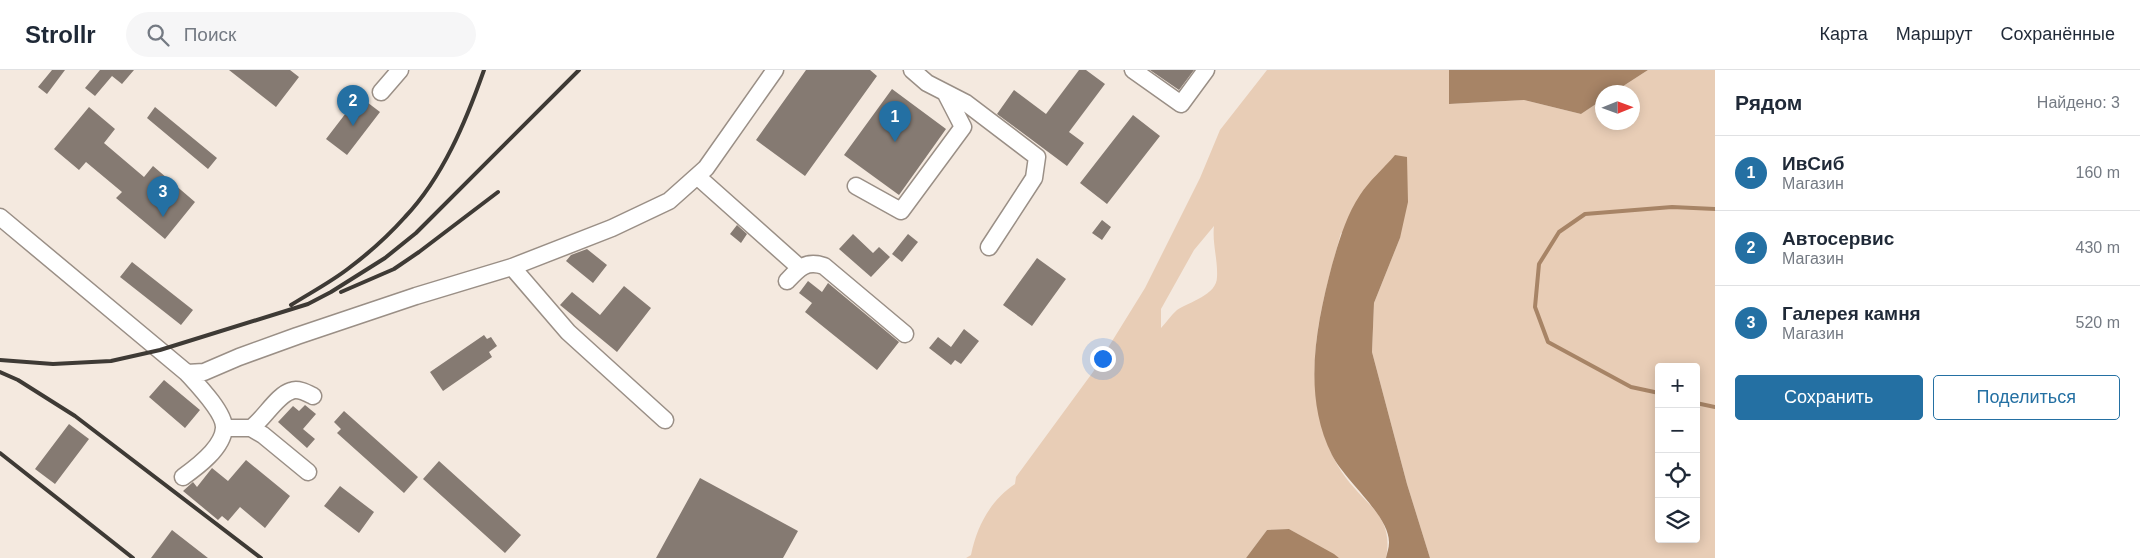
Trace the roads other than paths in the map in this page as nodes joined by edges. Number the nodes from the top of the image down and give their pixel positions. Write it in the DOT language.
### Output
graph roads {
  1 [pos="400,70"];
  2 [pos="775,70"];
  3 [pos="912,70"];
  4 [pos="1133,70"];
  5 [pos="1206,70"];
  6 [pos="381,92"];
  7 [pos="946,94"];
  8 [pos="698,177"];
  9 [pos="856,186"];
  10 [pos="0,217"];
  11 [pos="990,247"];
  12 [pos="512,267"];
  13 [pos="799,268"];
  14 [pos="787,281"];
  15 [pos="905,334"];
  16 [pos="187,373"];
  17 [pos="313,396"];
  18 [pos="664,420"];
  19 [pos="224,428"];
  20 [pos="251,428"];
  21 [pos="308,472"];
  22 [pos="183,477"];
  1 -- 6 [label="street"];
  2 -- 8 [label="street"];
  3 -- 7 [label="street"];
  4 -- 5 [label="street"];
  7 -- 9 [label="street"];
  7 -- 11 [label="street"];
  8 -- 12 [label="street"];
  8 -- 13 [label="street"];
  10 -- 16 [label="street"];
  12 -- 16 [label="street"];
  12 -- 18 [label="street"];
  13 -- 14 [label="street"];
  13 -- 15 [label="street"];
  16 -- 19 [label="street"];
  17 -- 20 [label="street"];
  19 -- 20 [label="street"];
  19 -- 22 [label="street"];
  20 -- 21 [label="street"];
}
